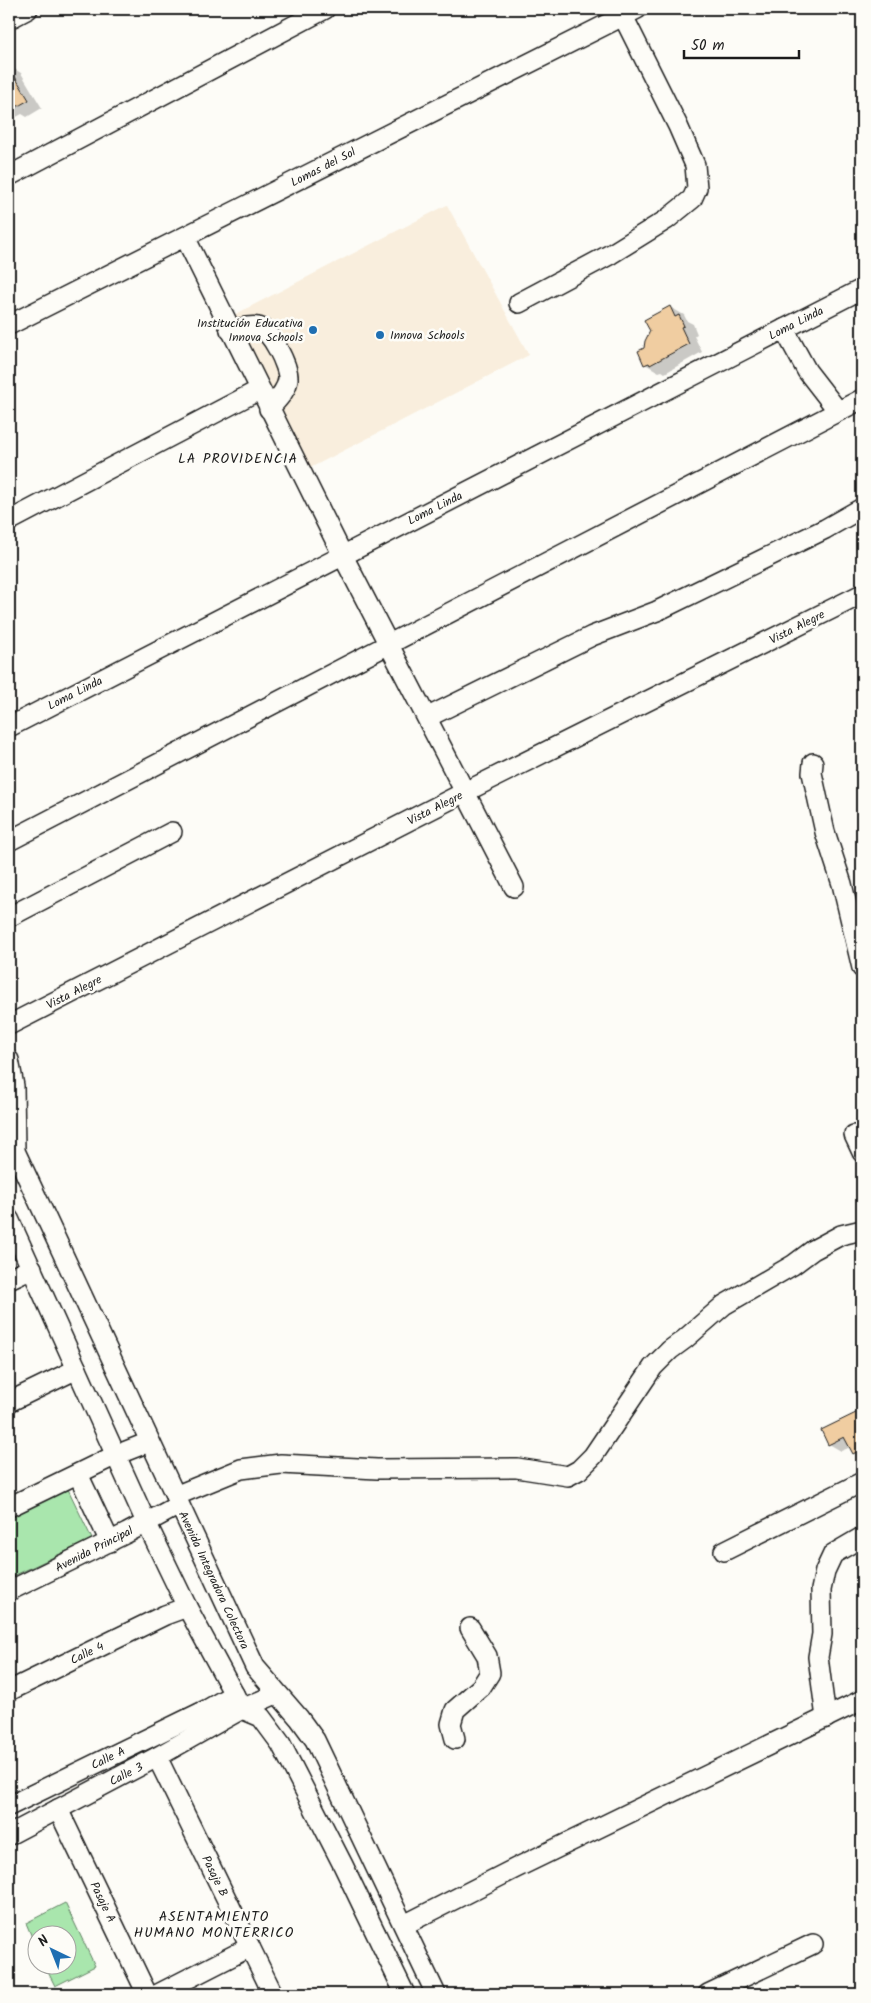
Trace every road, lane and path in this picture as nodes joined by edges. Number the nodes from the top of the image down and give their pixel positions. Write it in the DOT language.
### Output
graph roads {
  1 [pos="28,9"];
  2 [pos="325,9"];
  3 [pos="630,12"];
  4 [pos="9,19"];
  5 [pos="9,176"];
  6 [pos="184,237"];
  7 [pos="862,289"];
  8 [pos="519,303"];
  9 [pos="9,325"];
  10 [pos="784,329"];
  11 [pos="230,330"];
  12 [pos="259,390"];
  13 [pos="862,399"];
  14 [pos="269,409"];
  15 [pos="838,411"];
  16 [pos="862,508"];
  17 [pos="9,521"];
  18 [pos="343,556"];
  19 [pos="862,594"];
  20 [pos="388,646"];
  21 [pos="428,717"];
  22 [pos="9,726"];
  23 [pos="813,763"];
  24 [pos="465,792"];
  25 [pos="172,832"];
  26 [pos="9,841"];
  27 [pos="514,887"];
  28 [pos="9,917"];
  29 [pos="862,968"];
  30 [pos="9,1025"];
  31 [pos="9,1060"];
  32 [pos="854,1135"];
  33 [pos="862,1152"];
  34 [pos="12,1153"];
  35 [pos="9,1219"];
  36 [pos="862,1230"];
  37 [pos="32,1268"];
  38 [pos="9,1279"];
  39 [pos="77,1369"];
  40 [pos="9,1402"];
  41 [pos="149,1442"];
  42 [pos="116,1455"];
  43 [pos="78,1474"];
  44 [pos="862,1482"];
  45 [pos="176,1501"];
  46 [pos="9,1507"];
  47 [pos="146,1522"];
  48 [pos="861,1537"];
  49 [pos="110,1542"];
  50 [pos="724,1551"];
  51 [pos="9,1590"];
  52 [pos="187,1607"];
  53 [pos="470,1628"];
  54 [pos="9,1691"];
  55 [pos="276,1694"];
  56 [pos="862,1700"];
  57 [pos="238,1702"];
  58 [pos="826,1718"];
  59 [pos="455,1739"];
  60 [pos="158,1757"];
  61 [pos="9,1806"];
  62 [pos="58,1809"];
  63 [pos="9,1835"];
  64 [pos="404,1925"];
  65 [pos="813,1944"];
  66 [pos="250,1946"];
  67 [pos="147,1994"];
  68 [pos="158,1994"];
  69 [pos="273,1994"];
  70 [pos="405,1994"];
  71 [pos="436,1994"];
  72 [pos="708,1994"];
  1 -- 4 [label="street"];
  2 -- 5 [label="street"];
  3 -- 6 [label="street, Lomas del Sol"];
  3 -- 8 [label="street"];
  6 -- 9 [label="street, Lomas del Sol"];
  6 -- 11 [label="street"];
  7 -- 10 [label="street, Loma Linda"];
  10 -- 15 [label="street"];
  10 -- 18 [label="street, Loma Linda"];
  11 -- 12 [label="street"];
  11 -- 14 [label="street"];
  12 -- 14 [label="street"];
  12 -- 17 [label="street"];
  13 -- 15 [label="street"];
  14 -- 18 [label="street"];
  15 -- 20 [label="street"];
  16 -- 21 [label="street"];
  18 -- 20 [label="street"];
  18 -- 22 [label="street, Loma Linda"];
  19 -- 24 [label="street, Vista Alegre"];
  20 -- 21 [label="street"];
  20 -- 26 [label="street"];
  21 -- 24 [label="street"];
  23 -- 29 [label="street"];
  24 -- 27 [label="street"];
  24 -- 30 [label="street, Vista Alegre"];
  25 -- 28 [label="street"];
  31 -- 34 [label="street, Avenida Integradora Colectora"];
  32 -- 33 [label="street"];
  34 -- 41 [label="street, Avenida Integradora Colectora"];
  35 -- 37 [label="street"];
  36 -- 45 [label="street, Avenida Principal"];
  37 -- 38 [label="street"];
  37 -- 39 [label="street"];
  39 -- 40 [label="street"];
  39 -- 42 [label="street"];
  41 -- 42 [label="street"];
  41 -- 45 [label="street, Avenida Integradora Colectora"];
  42 -- 43 [label="street"];
  42 -- 47 [label="street"];
  43 -- 46 [label="street"];
  43 -- 49 [label="street"];
  44 -- 50 [label="street"];
  45 -- 47 [label="street, Avenida Principal"];
  45 -- 55 [label="street, Avenida Integradora Colectora"];
  47 -- 49 [label="street, Avenida Principal"];
  47 -- 52 [label="street"];
  48 -- 58 [label="street"];
  49 -- 51 [label="street, Avenida Principal"];
  52 -- 54 [label="street, Calle 4"];
  52 -- 57 [label="street"];
  53 -- 59 [label="street"];
  55 -- 57 [label="street"];
  55 -- 64 [label="street, Avenida Integradora Colectora"];
  56 -- 58 [label="street"];
  57 -- 60 [label="street, Calle 3"];
  57 -- 61 [label="street, Calle A"];
  57 -- 70 [label="street"];
  58 -- 64 [label="street"];
  60 -- 62 [label="street, Calle 3"];
  60 -- 66 [label="street, Pasaje B"];
  62 -- 63 [label="street, Calle 3"];
  62 -- 67 [label="street, Pasaje A"];
  64 -- 71 [label="street, Avenida Integradora Colectora"];
  65 -- 72 [label="street"];
  66 -- 68 [label="street"];
  66 -- 69 [label="street, Pasaje B"];
}
